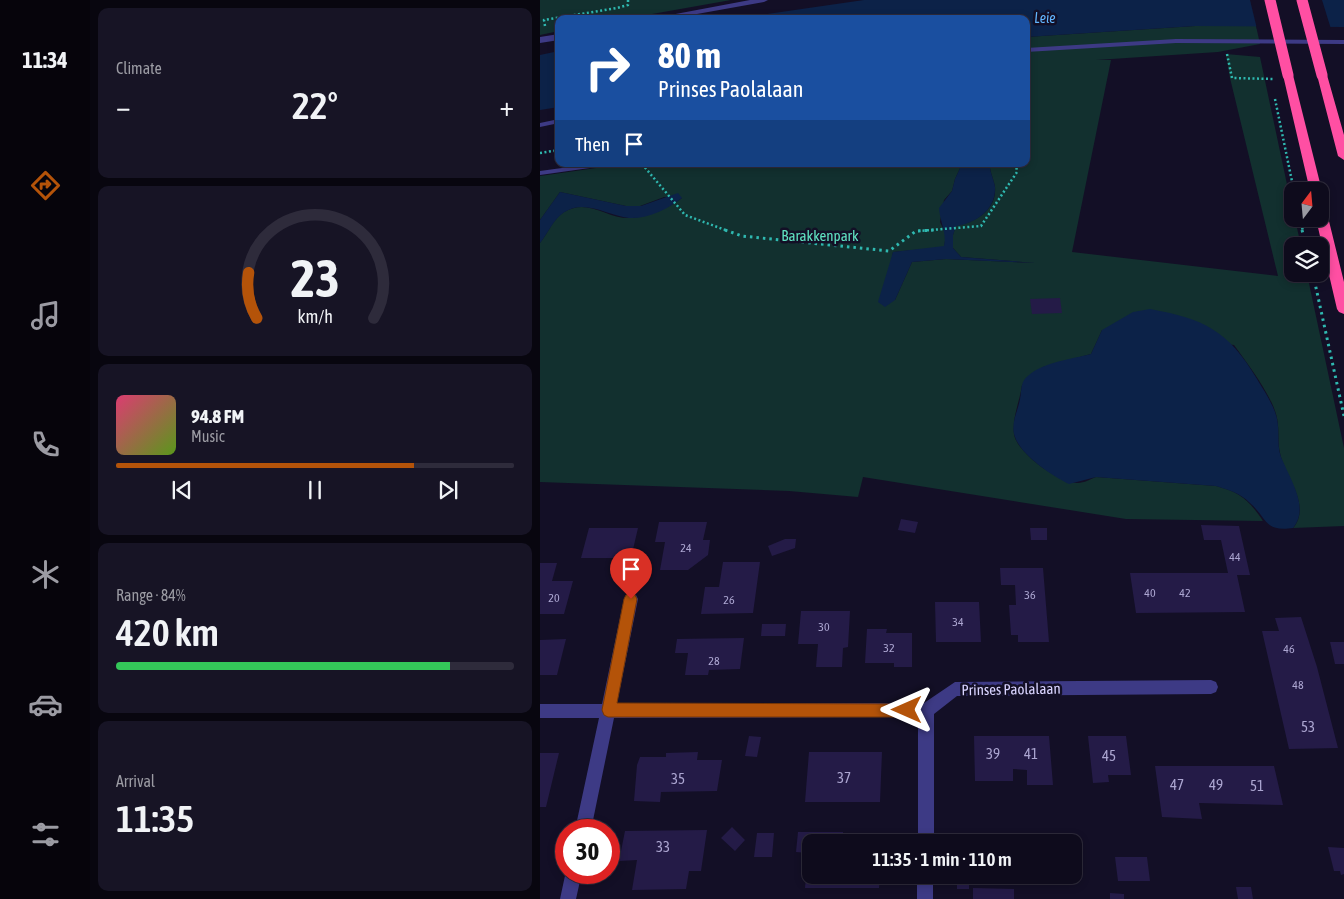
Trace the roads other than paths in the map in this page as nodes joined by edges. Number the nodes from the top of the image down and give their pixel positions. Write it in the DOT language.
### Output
graph roads {
  1 [pos="764,0"];
  2 [pos="1270,0"];
  3 [pos="1302,0"];
  4 [pos="676,15"];
  5 [pos="554,37"];
  6 [pos="540,40"];
  7 [pos="1344,42"];
  8 [pos="1030,50"];
  9 [pos="555,122"];
  10 [pos="540,124"];
  11 [pos="1344,156"];
  12 [pos="583,167"];
  13 [pos="540,173"];
  14 [pos="1314,182"];
  15 [pos="1325,228"];
  16 [pos="1344,309"];
  17 [pos="631,599"];
  18 [pos="1211,687"];
  19 [pos="608,710"];
  20 [pos="926,710"];
  21 [pos="540,711"];
  22 [pos="585,819"];
  23 [pos="926,834"];
  24 [pos="571,884"];
  25 [pos="925,884"];
  26 [pos="568,899"];
  27 [pos="925,899"];
  1 -- 4 [label="street"];
  2 -- 14 [label="highway, bridge"];
  3 -- 11 [label="highway, bridge"];
  5 -- 6 [label="street"];
  7 -- 8 [label="lane"];
  9 -- 10 [label="lane"];
  12 -- 13 [label="lane"];
  15 -- 16 [label="highway"];
  17 -- 19 [label="street"];
  18 -- 20 [label="street, Prinses Paolalaan"];
  19 -- 20 [label="street"];
  19 -- 21 [label="street"];
  19 -- 22 [label="street"];
  20 -- 23 [label="street"];
  24 -- 26 [label="street"];
  25 -- 27 [label="street"];
}
